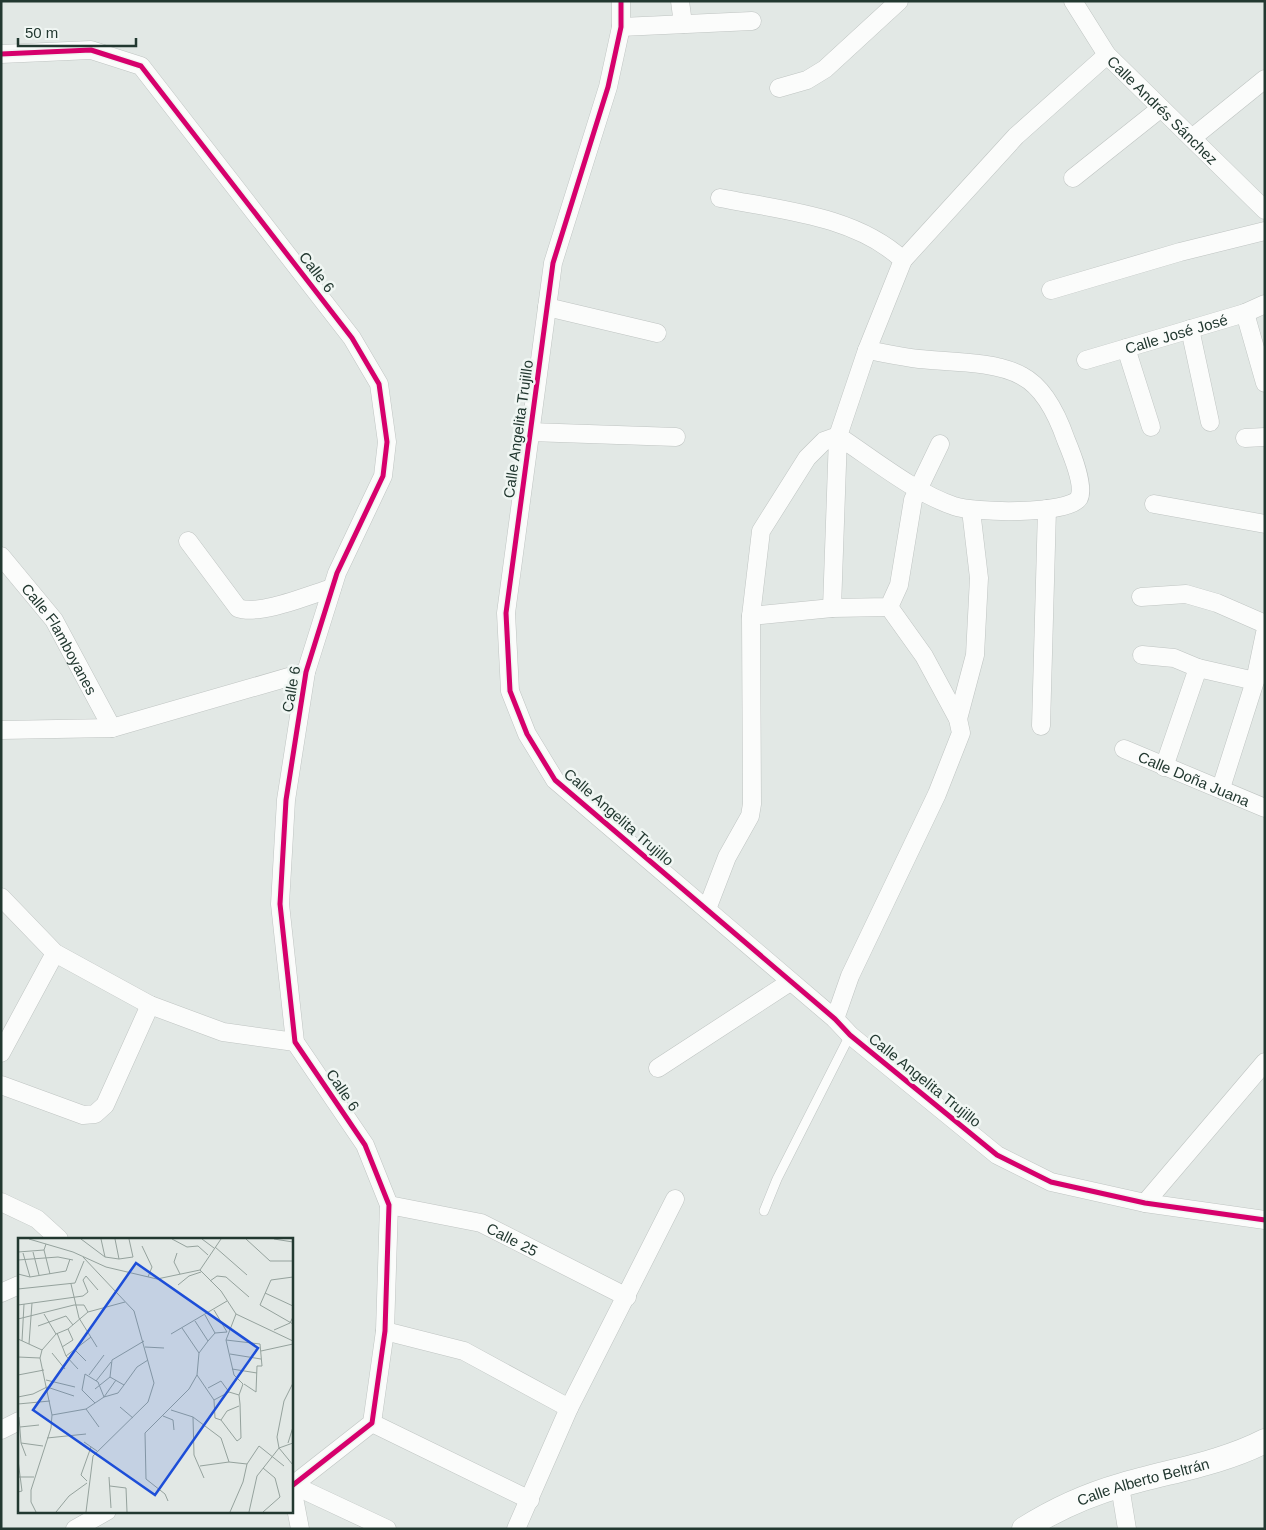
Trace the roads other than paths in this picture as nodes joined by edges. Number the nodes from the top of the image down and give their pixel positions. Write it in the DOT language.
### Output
graph roads {
  1 [pos="621,1"];
  2 [pos="680,1"];
  3 [pos="899,1"];
  4 [pos="1073,1"];
  5 [pos="752,21"];
  6 [pos="683,24"];
  7 [pos="621,27"];
  8 [pos="1,54"];
  9 [pos="1107,55"];
  10 [pos="1265,79"];
  11 [pos="779,88"];
  12 [pos="1161,108"];
  13 [pos="1192,138"];
  14 [pos="1073,178"];
  15 [pos="720,198"];
  16 [pos="1265,210"];
  17 [pos="1265,232"];
  18 [pos="903,260"];
  19 [pos="1051,290"];
  20 [pos="1265,304"];
  21 [pos="547,307"];
  22 [pos="1244,313"];
  23 [pos="1190,329"];
  24 [pos="657,333"];
  25 [pos="1126,348"];
  26 [pos="866,350"];
  27 [pos="1086,360"];
  28 [pos="1265,383"];
  29 [pos="1210,422"];
  30 [pos="1151,427"];
  31 [pos="530,432"];
  32 [pos="838,436"];
  33 [pos="676,437"];
  34 [pos="1265,437"];
  35 [pos="1246,438"];
  36 [pos="940,444"];
  37 [pos="918,488"];
  38 [pos="1154,504"];
  39 [pos="1047,509"];
  40 [pos="971,510"];
  41 [pos="1265,524"];
  42 [pos="188,541"];
  43 [pos="1,556"];
  44 [pos="332,588"];
  45 [pos="1141,597"];
  46 [pos="889,607"];
  47 [pos="832,608"];
  48 [pos="751,616"];
  49 [pos="1265,624"];
  50 [pos="1265,633"];
  51 [pos="1142,655"];
  52 [pos="1198,668"];
  53 [pos="306,672"];
  54 [pos="1255,682"];
  55 [pos="958,719"];
  56 [pos="1041,726"];
  57 [pos="112,728"];
  58 [pos="1,730"];
  59 [pos="1124,749"];
  60 [pos="1164,767"];
  61 [pos="1221,788"];
  62 [pos="1265,808"];
  63 [pos="1,897"];
  64 [pos="707,909"];
  65 [pos="55,952"];
  66 [pos="790,982"];
  67 [pos="150,1005"];
  68 [pos="835,1019"];
  69 [pos="850,1036"];
  70 [pos="294,1042"];
  71 [pos="1,1053"];
  72 [pos="1265,1062"];
  73 [pos="658,1068"];
  74 [pos="1,1085"];
  75 [pos="675,1199"];
  76 [pos="1,1202"];
  77 [pos="1145,1202"];
  78 [pos="389,1205"];
  79 [pos="764,1211"];
  80 [pos="1265,1220"];
  81 [pos="58,1238"];
  82 [pos="18,1285"];
  83 [pos="1,1293"];
  84 [pos="627,1296"];
  85 [pos="385,1331"];
  86 [pos="569,1408"];
  87 [pos="18,1422"];
  88 [pos="372,1424"];
  89 [pos="1,1430"];
  90 [pos="1265,1441"];
  91 [pos="292,1484"];
  92 [pos="1120,1486"];
  93 [pos="530,1500"];
  94 [pos="105,1512"];
  95 [pos="75,1529"];
  96 [pos="300,1529"];
  97 [pos="387,1529"];
  98 [pos="516,1529"];
  99 [pos="1024,1529"];
  100 [pos="1127,1529"];
  1 -- 7 [label="street, Calle Angelita Trujillo"];
  2 -- 6 [label="street"];
  3 -- 11 [label="street"];
  4 -- 9 [label="street, Calle Andrés Sánchez"];
  5 -- 6 [label="street"];
  6 -- 7 [label="street"];
  7 -- 21 [label="street, Calle Angelita Trujillo"];
  8 -- 44 [label="street, Calle 6"];
  9 -- 12 [label="street, Calle Andrés Sánchez"];
  9 -- 18 [label="street"];
  10 -- 13 [label="street"];
  12 -- 13 [label="street, Calle Andrés Sánchez"];
  12 -- 14 [label="street"];
  13 -- 16 [label="street, Calle Andrés Sánchez"];
  15 -- 18 [label="street"];
  17 -- 19 [label="street"];
  18 -- 26 [label="street"];
  20 -- 22 [label="street, Calle José José"];
  21 -- 24 [label="street"];
  21 -- 31 [label="street, Calle Angelita Trujillo"];
  22 -- 23 [label="street, Calle José José"];
  22 -- 28 [label="street"];
  23 -- 25 [label="street, Calle José José"];
  23 -- 29 [label="street"];
  25 -- 27 [label="street, Calle José José"];
  25 -- 30 [label="street"];
  26 -- 32 [label="street"];
  26 -- 39 [label="street"];
  31 -- 33 [label="street"];
  31 -- 64 [label="street, Calle Angelita Trujillo"];
  32 -- 37 [label="street"];
  32 -- 47 [label="street"];
  32 -- 48 [label="street"];
  34 -- 35 [label="street"];
  36 -- 37 [label="street"];
  37 -- 40 [label="street"];
  37 -- 46 [label="street"];
  38 -- 41 [label="street"];
  39 -- 40 [label="street"];
  39 -- 56 [label="street"];
  40 -- 55 [label="street"];
  42 -- 44 [label="street"];
  43 -- 57 [label="street, Calle Flamboyanes"];
  44 -- 53 [label="street, Calle 6"];
  45 -- 49 [label="street"];
  46 -- 47 [label="street"];
  46 -- 55 [label="street"];
  47 -- 48 [label="street"];
  48 -- 64 [label="street"];
  50 -- 54 [label="street"];
  51 -- 52 [label="street"];
  52 -- 54 [label="street"];
  52 -- 60 [label="street"];
  53 -- 57 [label="street"];
  53 -- 70 [label="street, Calle 6"];
  54 -- 61 [label="street"];
  55 -- 68 [label="street"];
  57 -- 58 [label="street"];
  59 -- 60 [label="street, Calle Doña Juana"];
  60 -- 61 [label="street, Calle Doña Juana"];
  61 -- 62 [label="street, Calle Doña Juana"];
  63 -- 65 [label="street"];
  64 -- 66 [label="street, Calle Angelita Trujillo"];
  65 -- 67 [label="street"];
  65 -- 71 [label="street"];
  66 -- 68 [label="street, Calle Angelita Trujillo"];
  66 -- 73 [label="street"];
  67 -- 70 [label="street"];
  67 -- 74 [label="street"];
  68 -- 69 [label="street, Calle Angelita Trujillo"];
  69 -- 77 [label="street, Calle Angelita Trujillo"];
  69 -- 79 [label="lane"];
  70 -- 78 [label="street, Calle 6"];
  72 -- 77 [label="street"];
  75 -- 84 [label="street"];
  76 -- 81 [label="street"];
  77 -- 80 [label="street, Calle Angelita Trujillo"];
  78 -- 84 [label="street, Calle 25"];
  78 -- 85 [label="street, Calle 6"];
  82 -- 83 [label="street"];
  84 -- 86 [label="street"];
  85 -- 86 [label="street"];
  85 -- 88 [label="street, Calle 6"];
  86 -- 93 [label="street"];
  87 -- 89 [label="street"];
  88 -- 91 [label="street"];
  88 -- 93 [label="street"];
  90 -- 92 [label="main road, Calle Alberto Beltrán"];
  91 -- 96 [label="street"];
  91 -- 97 [label="street"];
  92 -- 99 [label="main road, Calle Alberto Beltrán"];
  92 -- 100 [label="street"];
  93 -- 98 [label="street"];
  94 -- 95 [label="street"];
}
